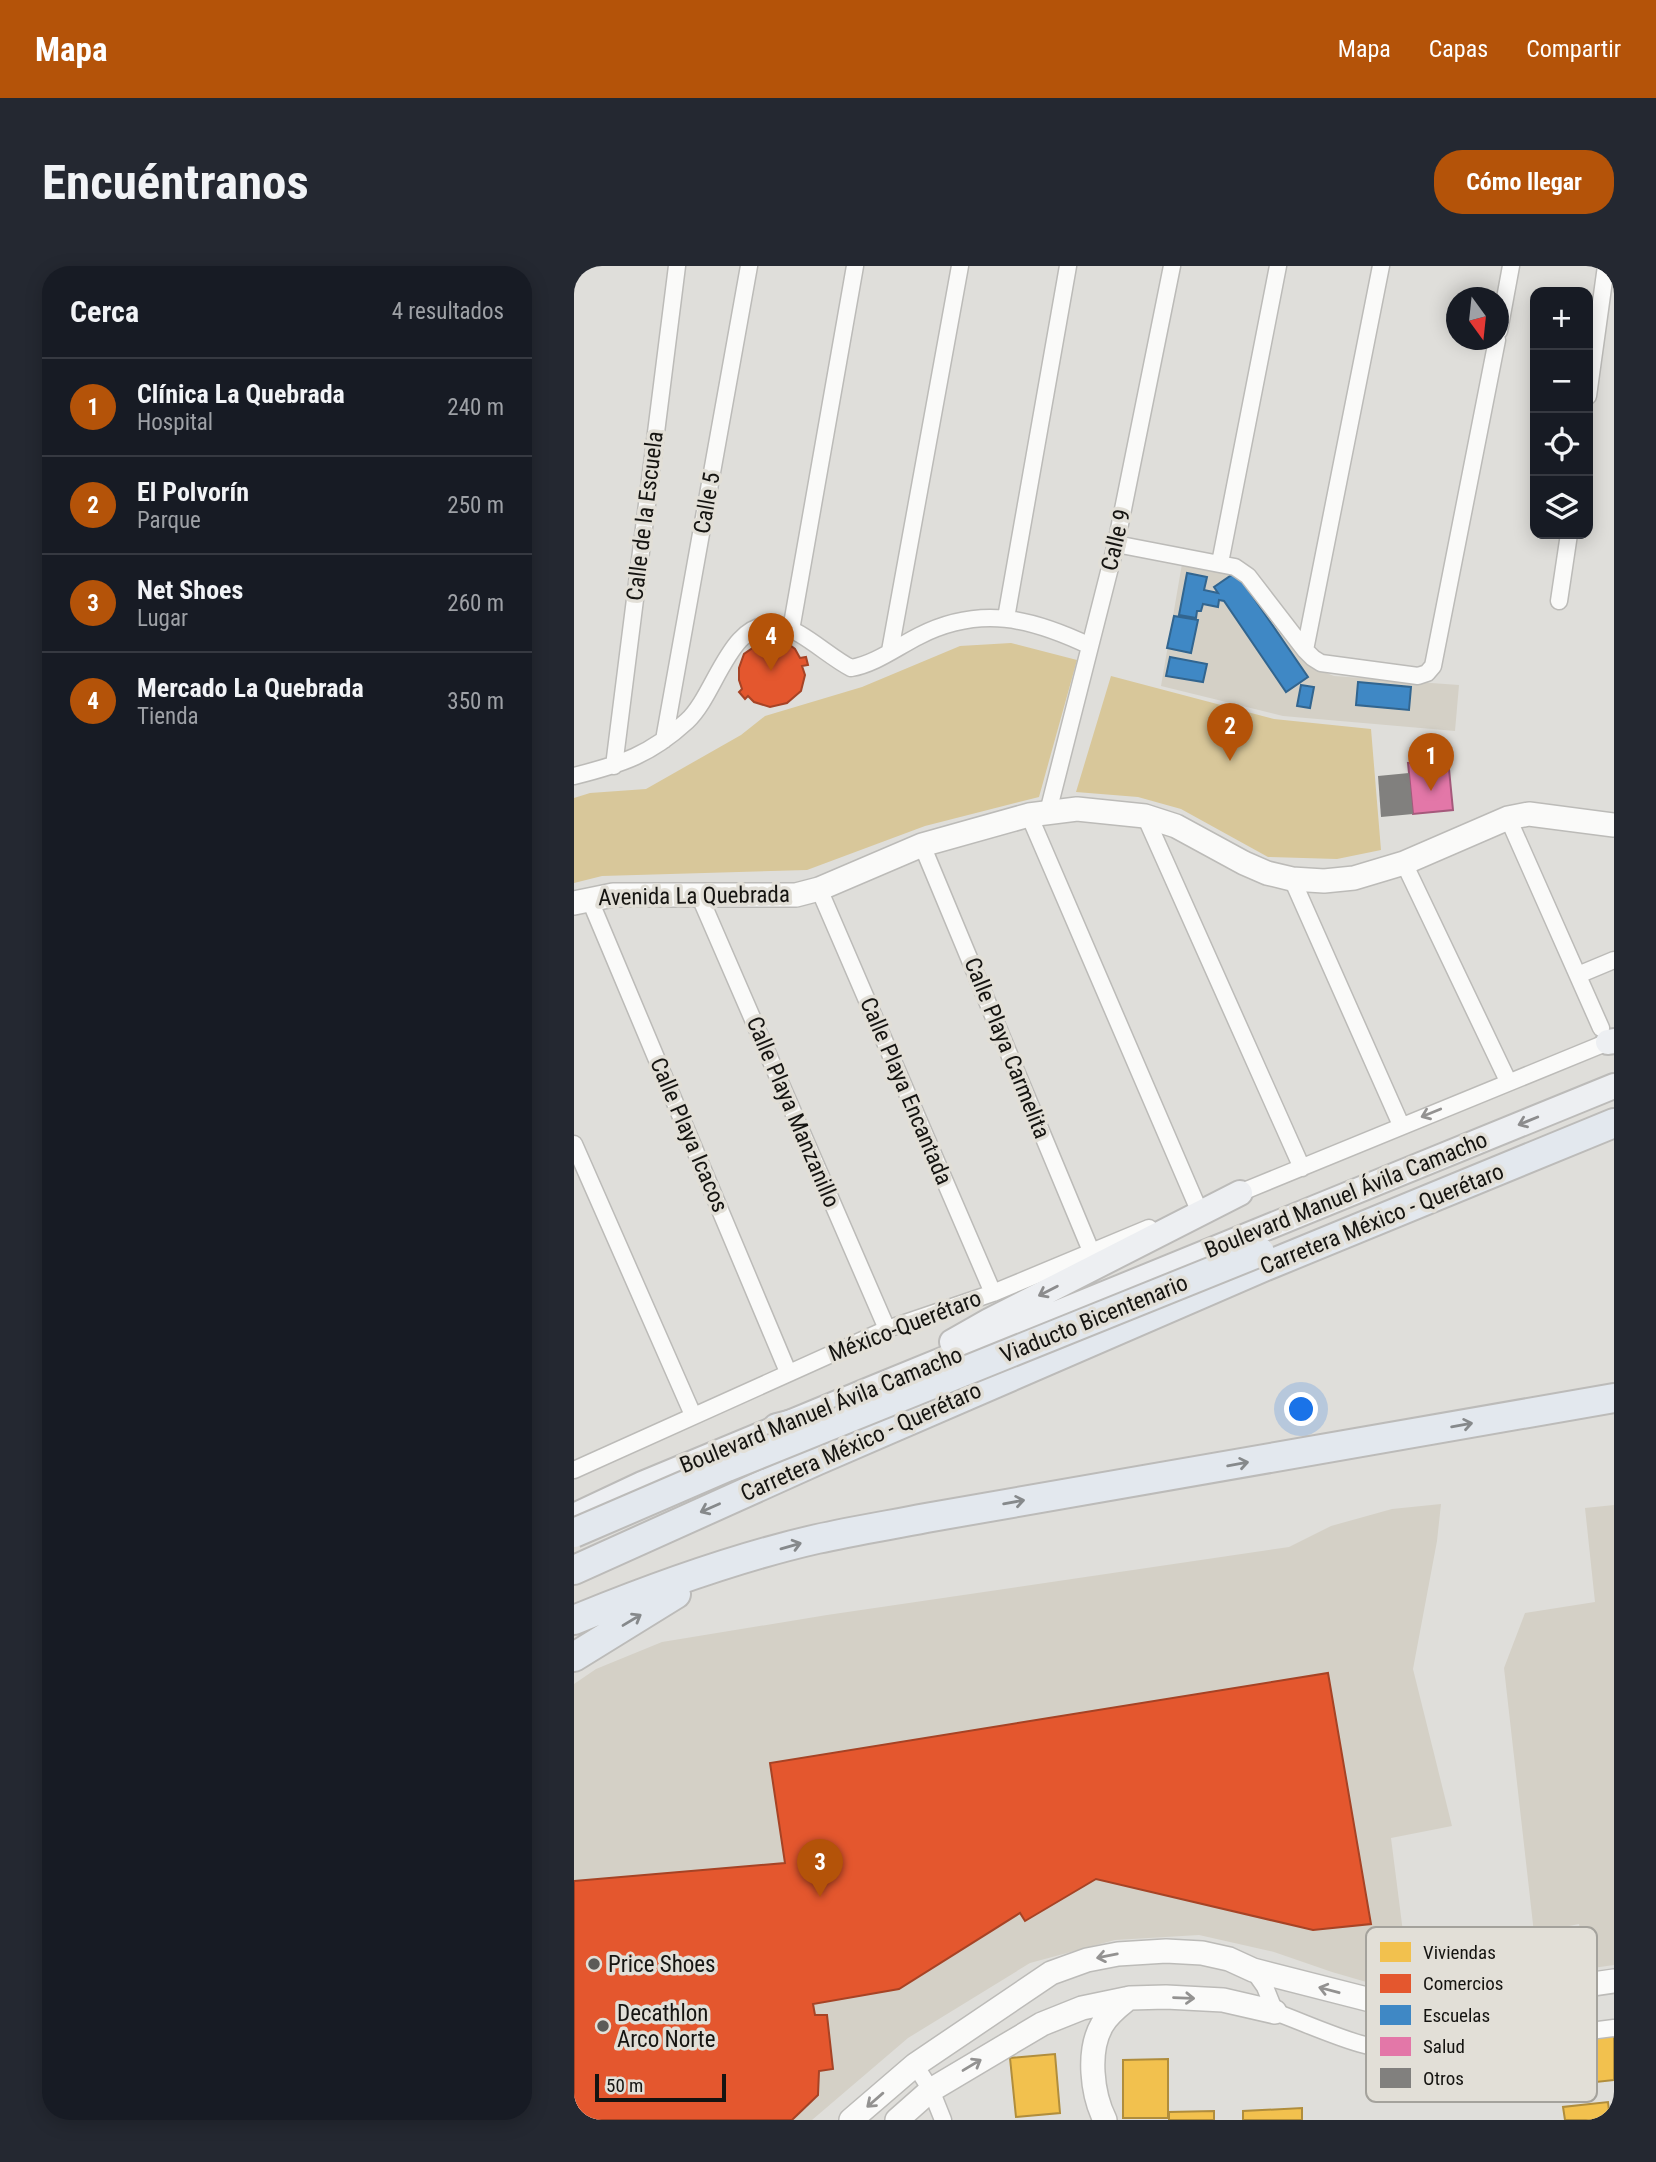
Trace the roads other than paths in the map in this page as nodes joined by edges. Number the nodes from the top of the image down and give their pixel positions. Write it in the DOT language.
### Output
graph roads {
  1 [pos="677,266"];
  2 [pos="749,266"];
  3 [pos="855,266"];
  4 [pos="960,266"];
  5 [pos="1068,266"];
  6 [pos="1172,266"];
  7 [pos="1278,266"];
  8 [pos="1381,266"];
  9 [pos="1511,266"];
  10 [pos="1606,266"];
  11 [pos="1507,287"];
  12 [pos="1495,350"];
  13 [pos="1593,360"];
  14 [pos="1568,539"];
  15 [pos="1116,544"];
  16 [pos="1220,563"];
  17 [pos="1559,601"];
  18 [pos="1006,618"];
  19 [pos="791,630"];
  20 [pos="1090,646"];
  21 [pos="1305,650"];
  22 [pos="890,651"];
  23 [pos="664,740"];
  24 [pos="614,766"];
  25 [pos="574,776"];
  26 [pos="1038,814"];
  27 [pos="1145,816"];
  28 [pos="1508,818"];
  29 [pos="1614,825"];
  30 [pos="922,845"];
  31 [pos="1405,863"];
  32 [pos="1292,879"];
  33 [pos="819,889"];
  34 [pos="699,895"];
  35 [pos="581,900"];
  36 [pos="1614,960"];
  37 [pos="1578,975"];
  38 [pos="1608,1037"];
  39 [pos="1508,1081"];
  40 [pos="1614,1086"];
  41 [pos="1614,1104"];
  42 [pos="1614,1123"];
  43 [pos="1401,1125"];
  44 [pos="574,1143"];
  45 [pos="1302,1168"];
  46 [pos="1240,1193"];
  47 [pos="1198,1208"];
  48 [pos="1091,1251"];
  49 [pos="993,1293"];
  50 [pos="887,1329"];
  51 [pos="1055,1358"];
  52 [pos="788,1372"];
  53 [pos="876,1387"];
  54 [pos="1614,1398"];
  55 [pos="693,1415"];
  56 [pos="777,1428"];
  57 [pos="574,1470"];
  58 [pos="643,1502"];
  59 [pos="574,1516"];
  60 [pos="574,1533"];
  61 [pos="574,1549"];
  62 [pos="726,1566"];
  63 [pos="574,1570"];
  64 [pos="574,1620"];
  65 [pos="574,1657"];
  66 [pos="1253,1970"];
  67 [pos="1129,1998"];
  68 [pos="1366,1999"];
  69 [pos="1275,2012"];
  70 [pos="1042,2024"];
  71 [pos="1366,2045"];
  72 [pos="1093,2055"];
  73 [pos="915,2064"];
  74 [pos="931,2090"];
  75 [pos="851,2120"];
  76 [pos="897,2120"];
  77 [pos="943,2120"];
  78 [pos="1105,2120"];
  1 -- 24 [label="street, Calle de la Escuela"];
  2 -- 23 [label="street, Calle 5"];
  3 -- 19 [label="street"];
  4 -- 22 [label="street"];
  5 -- 18 [label="street"];
  6 -- 15 [label="street, Calle 9"];
  7 -- 16 [label="street"];
  8 -- 21 [label="street"];
  9 -- 11 [label="street"];
  10 -- 13 [label="street"];
  12 -- 21 [label="street"];
  14 -- 17 [label="street"];
  15 -- 16 [label="street"];
  15 -- 20 [label="street, Calle 9"];
  16 -- 21 [label="street"];
  18 -- 20 [label="street"];
  18 -- 22 [label="street"];
  19 -- 22 [label="street"];
  19 -- 23 [label="street"];
  20 -- 26 [label="street, Calle 9"];
  23 -- 24 [label="street"];
  24 -- 25 [label="street"];
  26 -- 27 [label="street, Avenida La Quebrada"];
  26 -- 30 [label="street, Avenida La Quebrada"];
  26 -- 47 [label="street"];
  27 -- 32 [label="street, Avenida La Quebrada"];
  27 -- 45 [label="street"];
  28 -- 29 [label="street, Avenida La Quebrada"];
  28 -- 31 [label="street, Avenida La Quebrada"];
  28 -- 37 [label="street"];
  30 -- 33 [label="street, Avenida La Quebrada"];
  30 -- 48 [label="street, Calle Playa Carmelita"];
  31 -- 32 [label="street, Avenida La Quebrada"];
  31 -- 39 [label="street"];
  32 -- 43 [label="street"];
  33 -- 34 [label="street, Avenida La Quebrada"];
  33 -- 49 [label="street, Calle Playa Encantada"];
  34 -- 35 [label="street, Avenida La Quebrada"];
  34 -- 50 [label="street, Calle Playa Manzanillo"];
  35 -- 52 [label="street, Calle Playa Icacos"];
  36 -- 37 [label="street"];
  37 -- 38 [label="street"];
  38 -- 39 [label="street, México-Querétaro"];
  39 -- 43 [label="street, México-Querétaro, one-way"];
  40 -- 53 [label="main road, Boulevard Manuel Ávila Camacho, one-way"];
  41 -- 58 [label="highway, Viaducto Bicentenario, bridge"];
  42 -- 51 [label="highway, Carretera México - Querétaro"];
  43 -- 45 [label="street, México-Querétaro"];
  44 -- 55 [label="street"];
  45 -- 46 [label="street, México-Querétaro"];
  46 -- 47 [label="street, México-Querétaro"];
  46 -- 53 [label="main road, one-way"];
  47 -- 48 [label="street, México-Querétaro"];
  48 -- 49 [label="street, México-Querétaro"];
  49 -- 50 [label="street, México-Querétaro"];
  50 -- 52 [label="street, México-Querétaro"];
  51 -- 56 [label="highway"];
  51 -- 63 [label="highway, Carretera México - Querétaro, one-way"];
  52 -- 55 [label="street, México-Querétaro"];
  53 -- 56 [label="main road, Boulevard Manuel Ávila Camacho"];
  62 -- 54 [label="highway, one-way"];
  55 -- 57 [label="street, México-Querétaro"];
  56 -- 59 [label="main road, Boulevard Manuel Ávila Camacho"];
  58 -- 60 [label="highway, Viaducto Bicentenario, bridge"];
  58 -- 61 [label="highway, bridge"];
  62 -- 64 [label="highway"];
  65 -- 62 [label="highway, one-way"];
  68 -- 66 [label="street, one-way"];
  66 -- 69 [label="street"];
  66 -- 73 [label="street, one-way"];
  67 -- 69 [label="street, one-way"];
  67 -- 70 [label="street"];
  67 -- 72 [label="street"];
  69 -- 71 [label="street"];
  70 -- 72 [label="street"];
  74 -- 70 [label="street, one-way"];
  72 -- 78 [label="street"];
  73 -- 74 [label="street"];
  73 -- 75 [label="street, one-way"];
  74 -- 76 [label="street"];
  74 -- 77 [label="street"];
}
